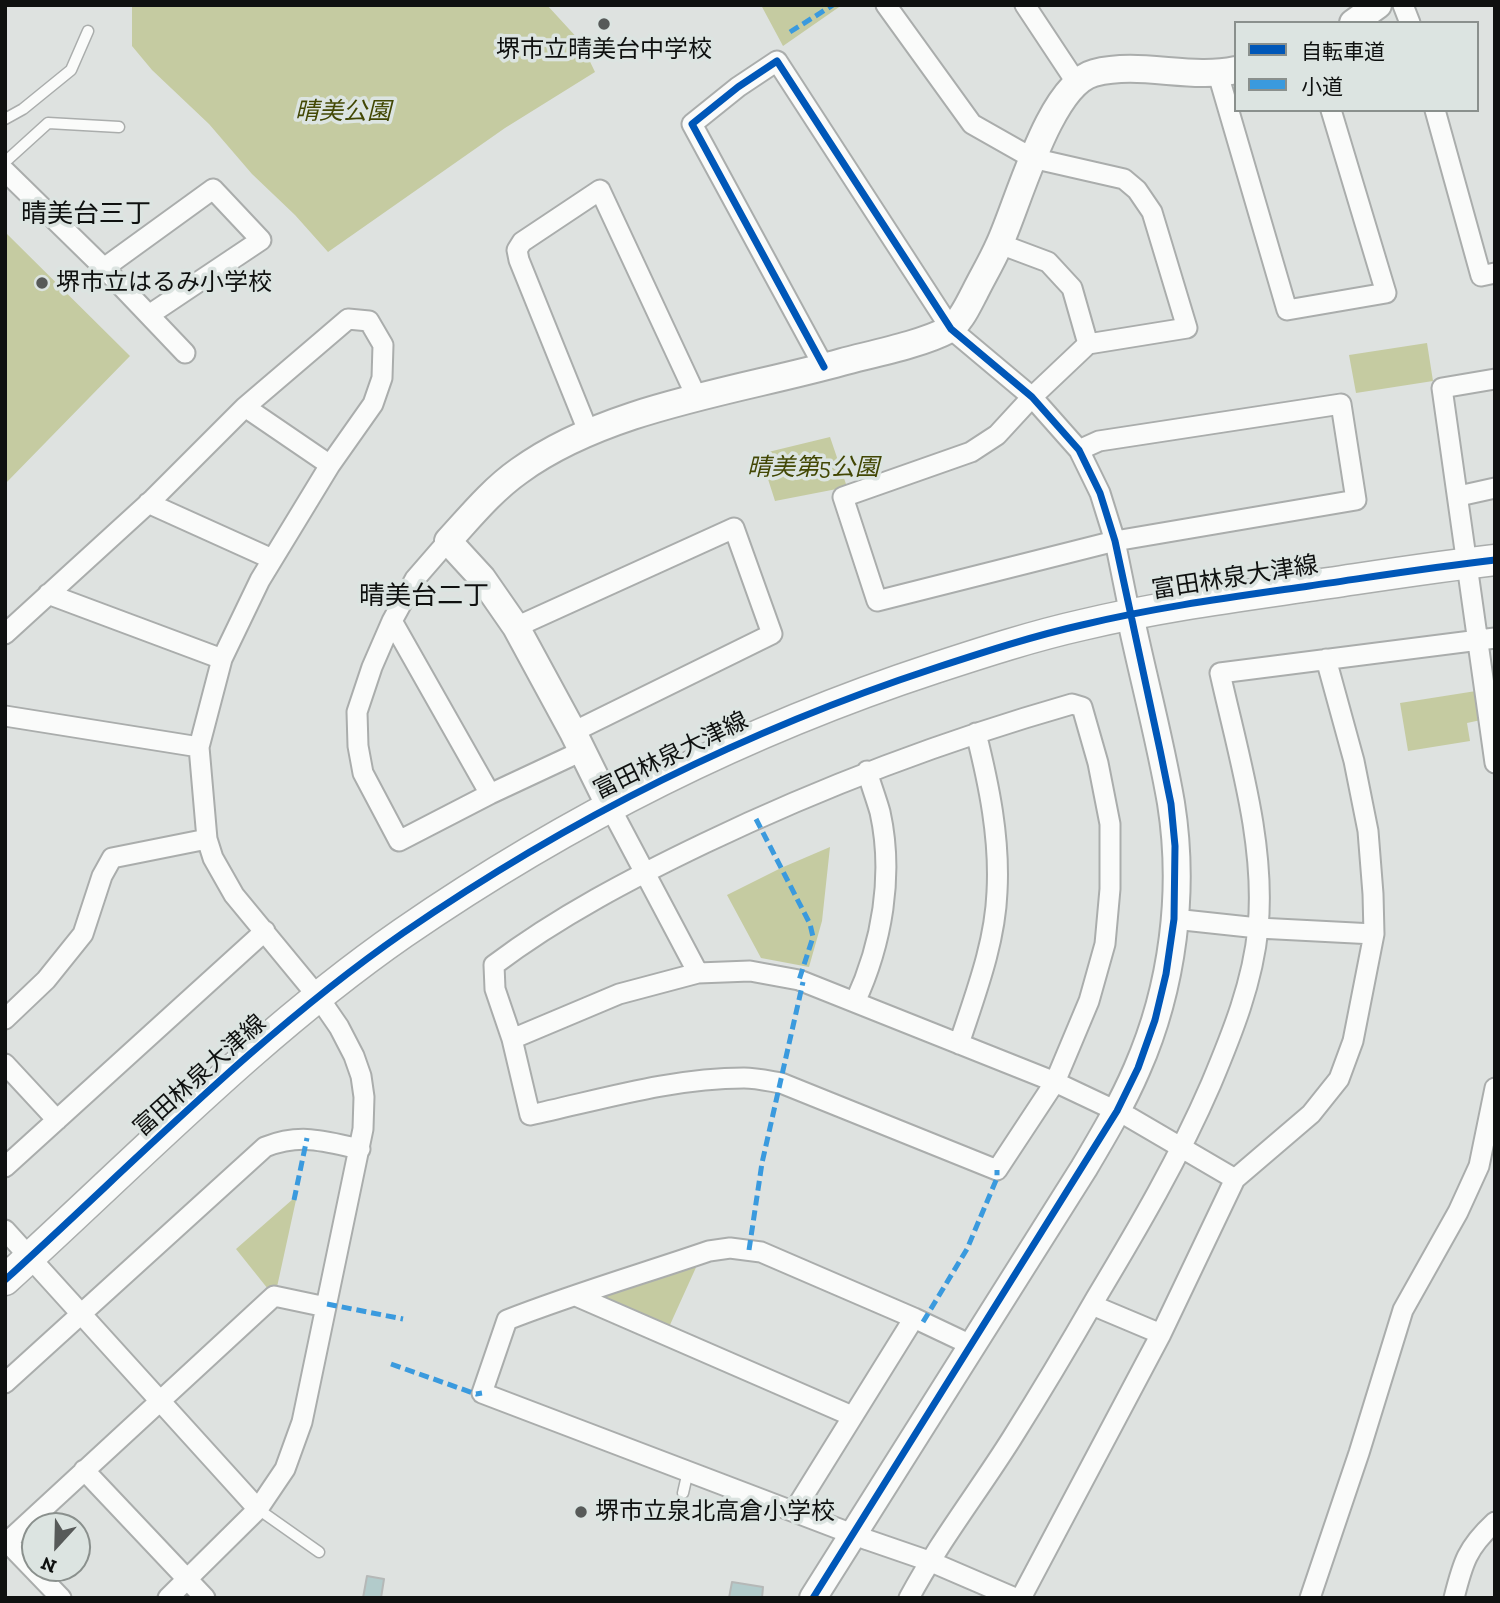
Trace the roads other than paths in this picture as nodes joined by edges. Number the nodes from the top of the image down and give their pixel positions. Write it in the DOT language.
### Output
graph roads {
  1 [pos="886,5"];
  2 [pos="1025,5"];
  3 [pos="1378,5"];
  4 [pos="1356,21"];
  5 [pos="88,31"];
  6 [pos="1227,72"];
  7 [pos="1076,82"];
  8 [pos="1234,100"];
  9 [pos="1237,112"];
  10 [pos="1332,112"];
  11 [pos="1436,112"];
  12 [pos="5,119"];
  13 [pos="119,127"];
  14 [pos="1032,158"];
  15 [pos="5,162"];
  16 [pos="5,171"];
  17 [pos="1000,244"];
  18 [pos="104,268"];
  19 [pos="1495,273"];
  20 [pos="149,315"];
  21 [pos="951,329"];
  22 [pos="1088,344"];
  23 [pos="185,353"];
  24 [pos="824,367"];
  25 [pos="1495,379"];
  26 [pos="1032,397"];
  27 [pos="697,398"];
  28 [pos="245,407"];
  29 [pos="588,431"];
  30 [pos="1079,450"];
  31 [pos="330,466"];
  32 [pos="1495,488"];
  33 [pos="1459,496"];
  34 [pos="148,503"];
  35 [pos="448,541"];
  36 [pos="1115,541"];
  37 [pos="272,559"];
  38 [pos="1480,561"];
  39 [pos="48,594"];
  40 [pos="1130,615"];
  41 [pos="392,621"];
  42 [pos="516,627"];
  43 [pos="5,634"];
  44 [pos="1486,639"];
  45 [pos="222,659"];
  46 [pos="1326,659"];
  47 [pos="5,716"];
  48 [pos="976,733"];
  49 [pos="577,742"];
  50 [pos="199,747"];
  51 [pos="1495,763"];
  52 [pos="867,771"];
  53 [pos="490,794"];
  54 [pos="610,807"];
  55 [pos="207,839"];
  56 [pos="646,872"];
  57 [pos="1174,919"];
  58 [pos="1258,928"];
  59 [pos="265,931"];
  60 [pos="1374,934"];
  61 [pos="698,973"];
  62 [pos="319,998"];
  63 [pos="855,1002"];
  64 [pos="5,1019"];
  65 [pos="512,1040"];
  66 [pos="959,1044"];
  67 [pos="5,1064"];
  68 [pos="1055,1082"];
  69 [pos="1495,1088"];
  70 [pos="1117,1111"];
  71 [pos="57,1120"];
  72 [pos="1181,1147"];
  73 [pos="360,1149"];
  74 [pos="5,1167"];
  75 [pos="1235,1179"];
  76 [pos="5,1230"];
  77 [pos="30,1257"];
  78 [pos="5,1280"];
  79 [pos="576,1296"];
  80 [pos="1092,1305"];
  81 [pos="326,1307"];
  82 [pos="82,1314"];
  83 [pos="914,1318"];
  84 [pos="1161,1334"];
  85 [pos="971,1345"];
  86 [pos="5,1383"];
  87 [pos="160,1399"];
  88 [pos="852,1416"];
  89 [pos="85,1470"];
  90 [pos="688,1471"];
  91 [pos="683,1493"];
  92 [pos="258,1509"];
  93 [pos="794,1511"];
  94 [pos="1495,1522"];
  95 [pos="852,1533"];
  96 [pos="6,1543"];
  97 [pos="319,1552"];
  98 [pos="929,1561"];
  99 [pos="187,1579"];
  100 [pos="61,1598"];
  101 [pos="168,1598"];
  102 [pos="205,1598"];
  103 [pos="813,1598"];
  104 [pos="909,1598"];
  105 [pos="1015,1598"];
  106 [pos="1021,1598"];
  107 [pos="1310,1598"];
  108 [pos="1454,1598"];
  1 -- 14 [label="street"];
  2 -- 7 [label="street"];
  3 -- 4 [label="street"];
  5 -- 12 [label="lane"];
  6 -- 7 [label="street"];
  6 -- 8 [label="street"];
  7 -- 14 [label="street"];
  9 -- 10 [label="street"];
  11 -- 19 [label="street"];
  13 -- 15 [label="lane"];
  14 -- 17 [label="street"];
  14 -- 22 [label="street"];
  16 -- 18 [label="street"];
  17 -- 21 [label="street"];
  17 -- 22 [label="street"];
  18 -- 20 [label="street"];
  18 -- 20 [label="street"];
  20 -- 23 [label="street"];
  21 -- 24 [label="street"];
  21 -- 24 [label="street"];
  21 -- 26 [label="street"];
  22 -- 26 [label="street"];
  24 -- 27 [label="street"];
  25 -- 33 [label="street"];
  26 -- 30 [label="street"];
  26 -- 36 [label="street"];
  27 -- 29 [label="street"];
  27 -- 29 [label="street"];
  28 -- 31 [label="street"];
  28 -- 31 [label="street"];
  28 -- 34 [label="street"];
  29 -- 35 [label="street"];
  30 -- 36 [label="street"];
  30 -- 36 [label="street"];
  31 -- 37 [label="street"];
  32 -- 33 [label="street"];
  33 -- 38 [label="street"];
  34 -- 37 [label="street"];
  34 -- 39 [label="street"];
  35 -- 41 [label="street"];
  35 -- 42 [label="street"];
  36 -- 40 [label="street"];
  37 -- 45 [label="street"];
  38 -- 40 [label="main road, 富田林泉大津線"];
  38 -- 44 [label="street"];
  39 -- 43 [label="street"];
  39 -- 45 [label="street"];
  40 -- 54 [label="main road, 富田林泉大津線"];
  40 -- 57 [label="street"];
  41 -- 53 [label="street"];
  41 -- 53 [label="street"];
  42 -- 49 [label="street"];
  42 -- 49 [label="street"];
  44 -- 46 [label="street"];
  44 -- 51 [label="street"];
  45 -- 50 [label="street"];
  46 -- 58 [label="street"];
  46 -- 60 [label="street"];
  47 -- 50 [label="street"];
  48 -- 52 [label="street"];
  48 -- 66 [label="street"];
  48 -- 68 [label="street"];
  49 -- 53 [label="street"];
  49 -- 54 [label="street"];
  50 -- 55 [label="street"];
  52 -- 56 [label="street"];
  52 -- 63 [label="street"];
  54 -- 56 [label="street"];
  54 -- 62 [label="main road, 富田林泉大津線"];
  55 -- 59 [label="street"];
  55 -- 64 [label="street"];
  56 -- 61 [label="street"];
  56 -- 65 [label="street"];
  57 -- 58 [label="street"];
  57 -- 70 [label="street"];
  58 -- 60 [label="street"];
  58 -- 72 [label="street"];
  59 -- 62 [label="street"];
  59 -- 71 [label="street"];
  60 -- 75 [label="street"];
  61 -- 63 [label="street"];
  61 -- 65 [label="street"];
  62 -- 73 [label="street"];
  62 -- 77 [label="main road, 富田林泉大津線"];
  63 -- 66 [label="street"];
  65 -- 68 [label="street"];
  66 -- 68 [label="street"];
  67 -- 71 [label="street"];
  68 -- 70 [label="street"];
  69 -- 107 [label="street"];
  70 -- 72 [label="street"];
  70 -- 85 [label="street"];
  71 -- 74 [label="street"];
  72 -- 75 [label="street"];
  72 -- 80 [label="street"];
  73 -- 81 [label="street"];
  73 -- 82 [label="street"];
  75 -- 84 [label="street"];
  76 -- 77 [label="street"];
  77 -- 78 [label="main road, 富田林泉大津線"];
  77 -- 82 [label="street"];
  79 -- 83 [label="street"];
  79 -- 88 [label="street"];
  79 -- 90 [label="street"];
  80 -- 84 [label="street"];
  80 -- 98 [label="street"];
  81 -- 87 [label="street"];
  81 -- 92 [label="street"];
  82 -- 86 [label="street"];
  82 -- 87 [label="street"];
  83 -- 85 [label="street"];
  83 -- 88 [label="street"];
  84 -- 106 [label="street"];
  85 -- 95 [label="street"];
  87 -- 89 [label="street"];
  87 -- 92 [label="street"];
  88 -- 93 [label="street"];
  89 -- 96 [label="street"];
  89 -- 99 [label="street"];
  90 -- 91 [label="lane"];
  90 -- 93 [label="street"];
  92 -- 97 [label="lane"];
  92 -- 99 [label="street"];
  93 -- 95 [label="street"];
  94 -- 108 [label="street"];
  95 -- 98 [label="street"];
  95 -- 103 [label="street"];
  96 -- 100 [label="street"];
  98 -- 104 [label="street"];
  98 -- 105 [label="street"];
  99 -- 101 [label="street"];
  99 -- 102 [label="street"];
}
